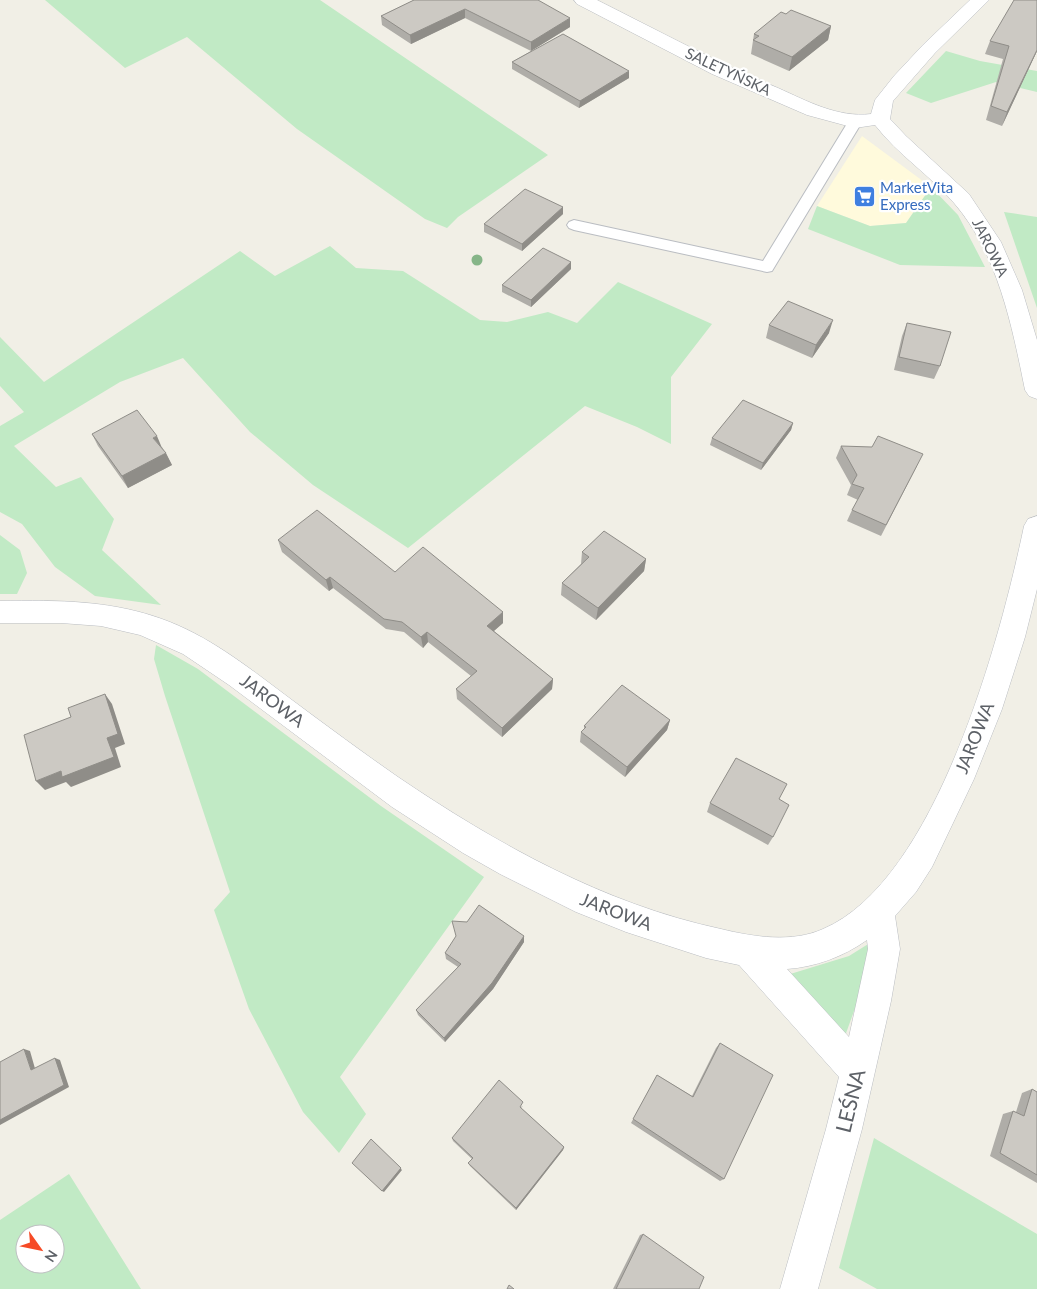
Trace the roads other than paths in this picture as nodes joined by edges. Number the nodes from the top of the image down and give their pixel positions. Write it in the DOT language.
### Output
graph roads {
  1 [pos="583,0"];
  2 [pos="980,0"];
  3 [pos="880,119"];
  4 [pos="855,122"];
  5 [pos="574,225"];
  6 [pos="1037,390"];
  7 [pos="1037,526"];
  8 [pos="0,612"];
  9 [pos="878,910"];
  10 [pos="749,952"];
  11 [pos="858,1072"];
  12 [pos="799,1289"];
  1 -- 4 [label="street, SALETYŃSKA"];
  2 -- 3 [label="street"];
  3 -- 4 [label="street, SALETYŃSKA"];
  3 -- 6 [label="street, JAROWA"];
  4 -- 5 [label="lane"];
  7 -- 9 [label="street, JAROWA"];
  8 -- 10 [label="street, JAROWA"];
  9 -- 10 [label="street, JAROWA"];
  9 -- 11 [label="street, LEŚNA"];
  10 -- 11 [label="street"];
  11 -- 12 [label="street, LEŚNA"];
}
